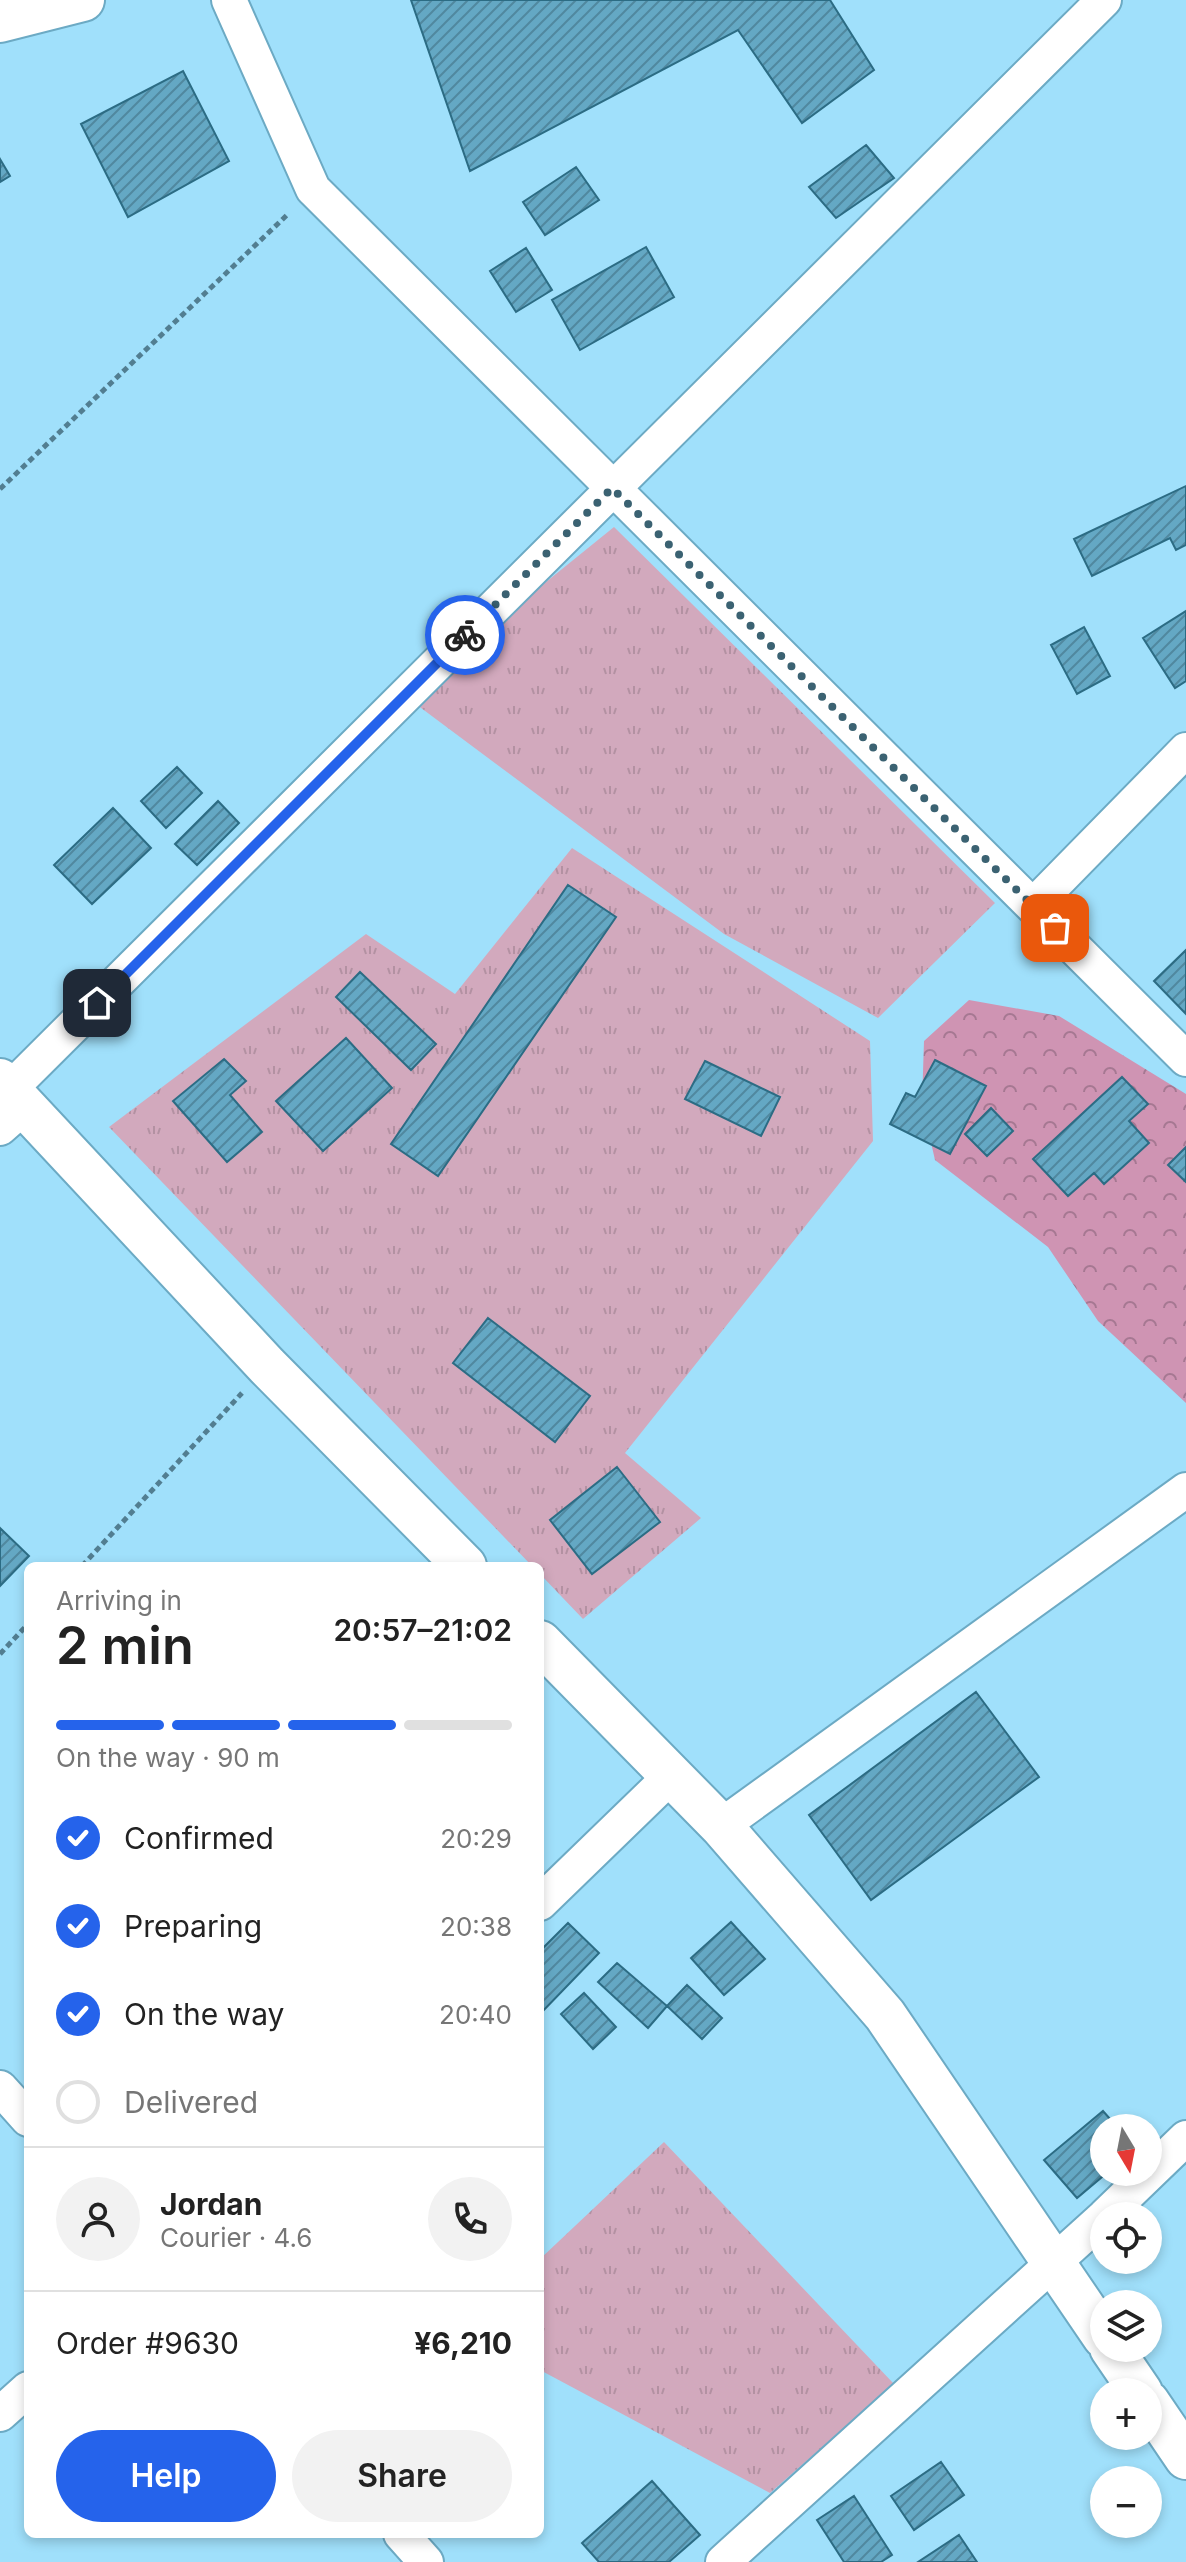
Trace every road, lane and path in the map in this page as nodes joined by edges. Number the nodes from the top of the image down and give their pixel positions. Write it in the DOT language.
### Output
graph roads {
  1 [pos="83,0"];
  2 [pos="229,0"];
  3 [pos="1104,0"];
  4 [pos="0,21"];
  5 [pos="313,189"];
  6 [pos="612,488"];
  7 [pos="0,489"];
  8 [pos="1186,750"];
  9 [pos="1033,906"];
  10 [pos="1186,1059"];
  11 [pos="8,1101"];
  12 [pos="267,1366"];
  13 [pos="1186,1490"];
  14 [pos="86,1562"];
  15 [pos="461,1562"];
  16 [pos="24,1628"];
  17 [pos="544,1646"];
  18 [pos="0,1654"];
  19 [pos="672,1775"];
  20 [pos="721,1826"];
  21 [pos="544,1899"];
  22 [pos="0,2088"];
  23 [pos="24,2115"];
  24 [pos="1186,2138"];
  25 [pos="1119,2202"];
  26 [pos="1090,2230"];
  27 [pos="1054,2265"];
  28 [pos="1090,2317"];
  29 [pos="24,2393"];
  30 [pos="0,2414"];
  31 [pos="1162,2423"];
  32 [pos="1186,2458"];
  33 [pos="405,2538"];
  34 [pos="426,2562"];
  35 [pos="723,2562"];
  1 -- 4 [label="street"];
  2 -- 5 [label="street"];
  3 -- 6 [label="street"];
  5 -- 6 [label="street"];
  5 -- 7 [label="path"];
  6 -- 9 [label="street"];
  6 -- 11 [label="street"];
  8 -- 9 [label="street"];
  9 -- 10 [label="street"];
  11 -- 12 [label="street"];
  12 -- 14 [label="path"];
  12 -- 15 [label="street"];
  13 -- 20 [label="street"];
  16 -- 18 [label="path"];
  17 -- 19 [label="street"];
  19 -- 20 [label="street"];
  19 -- 21 [label="street"];
  20 -- 27 [label="street"];
  22 -- 23 [label="street"];
  24 -- 25 [label="street"];
  26 -- 27 [label="street"];
  27 -- 28 [label="street"];
  27 -- 35 [label="street"];
  29 -- 30 [label="street"];
  31 -- 32 [label="street"];
  33 -- 34 [label="street"];
}
